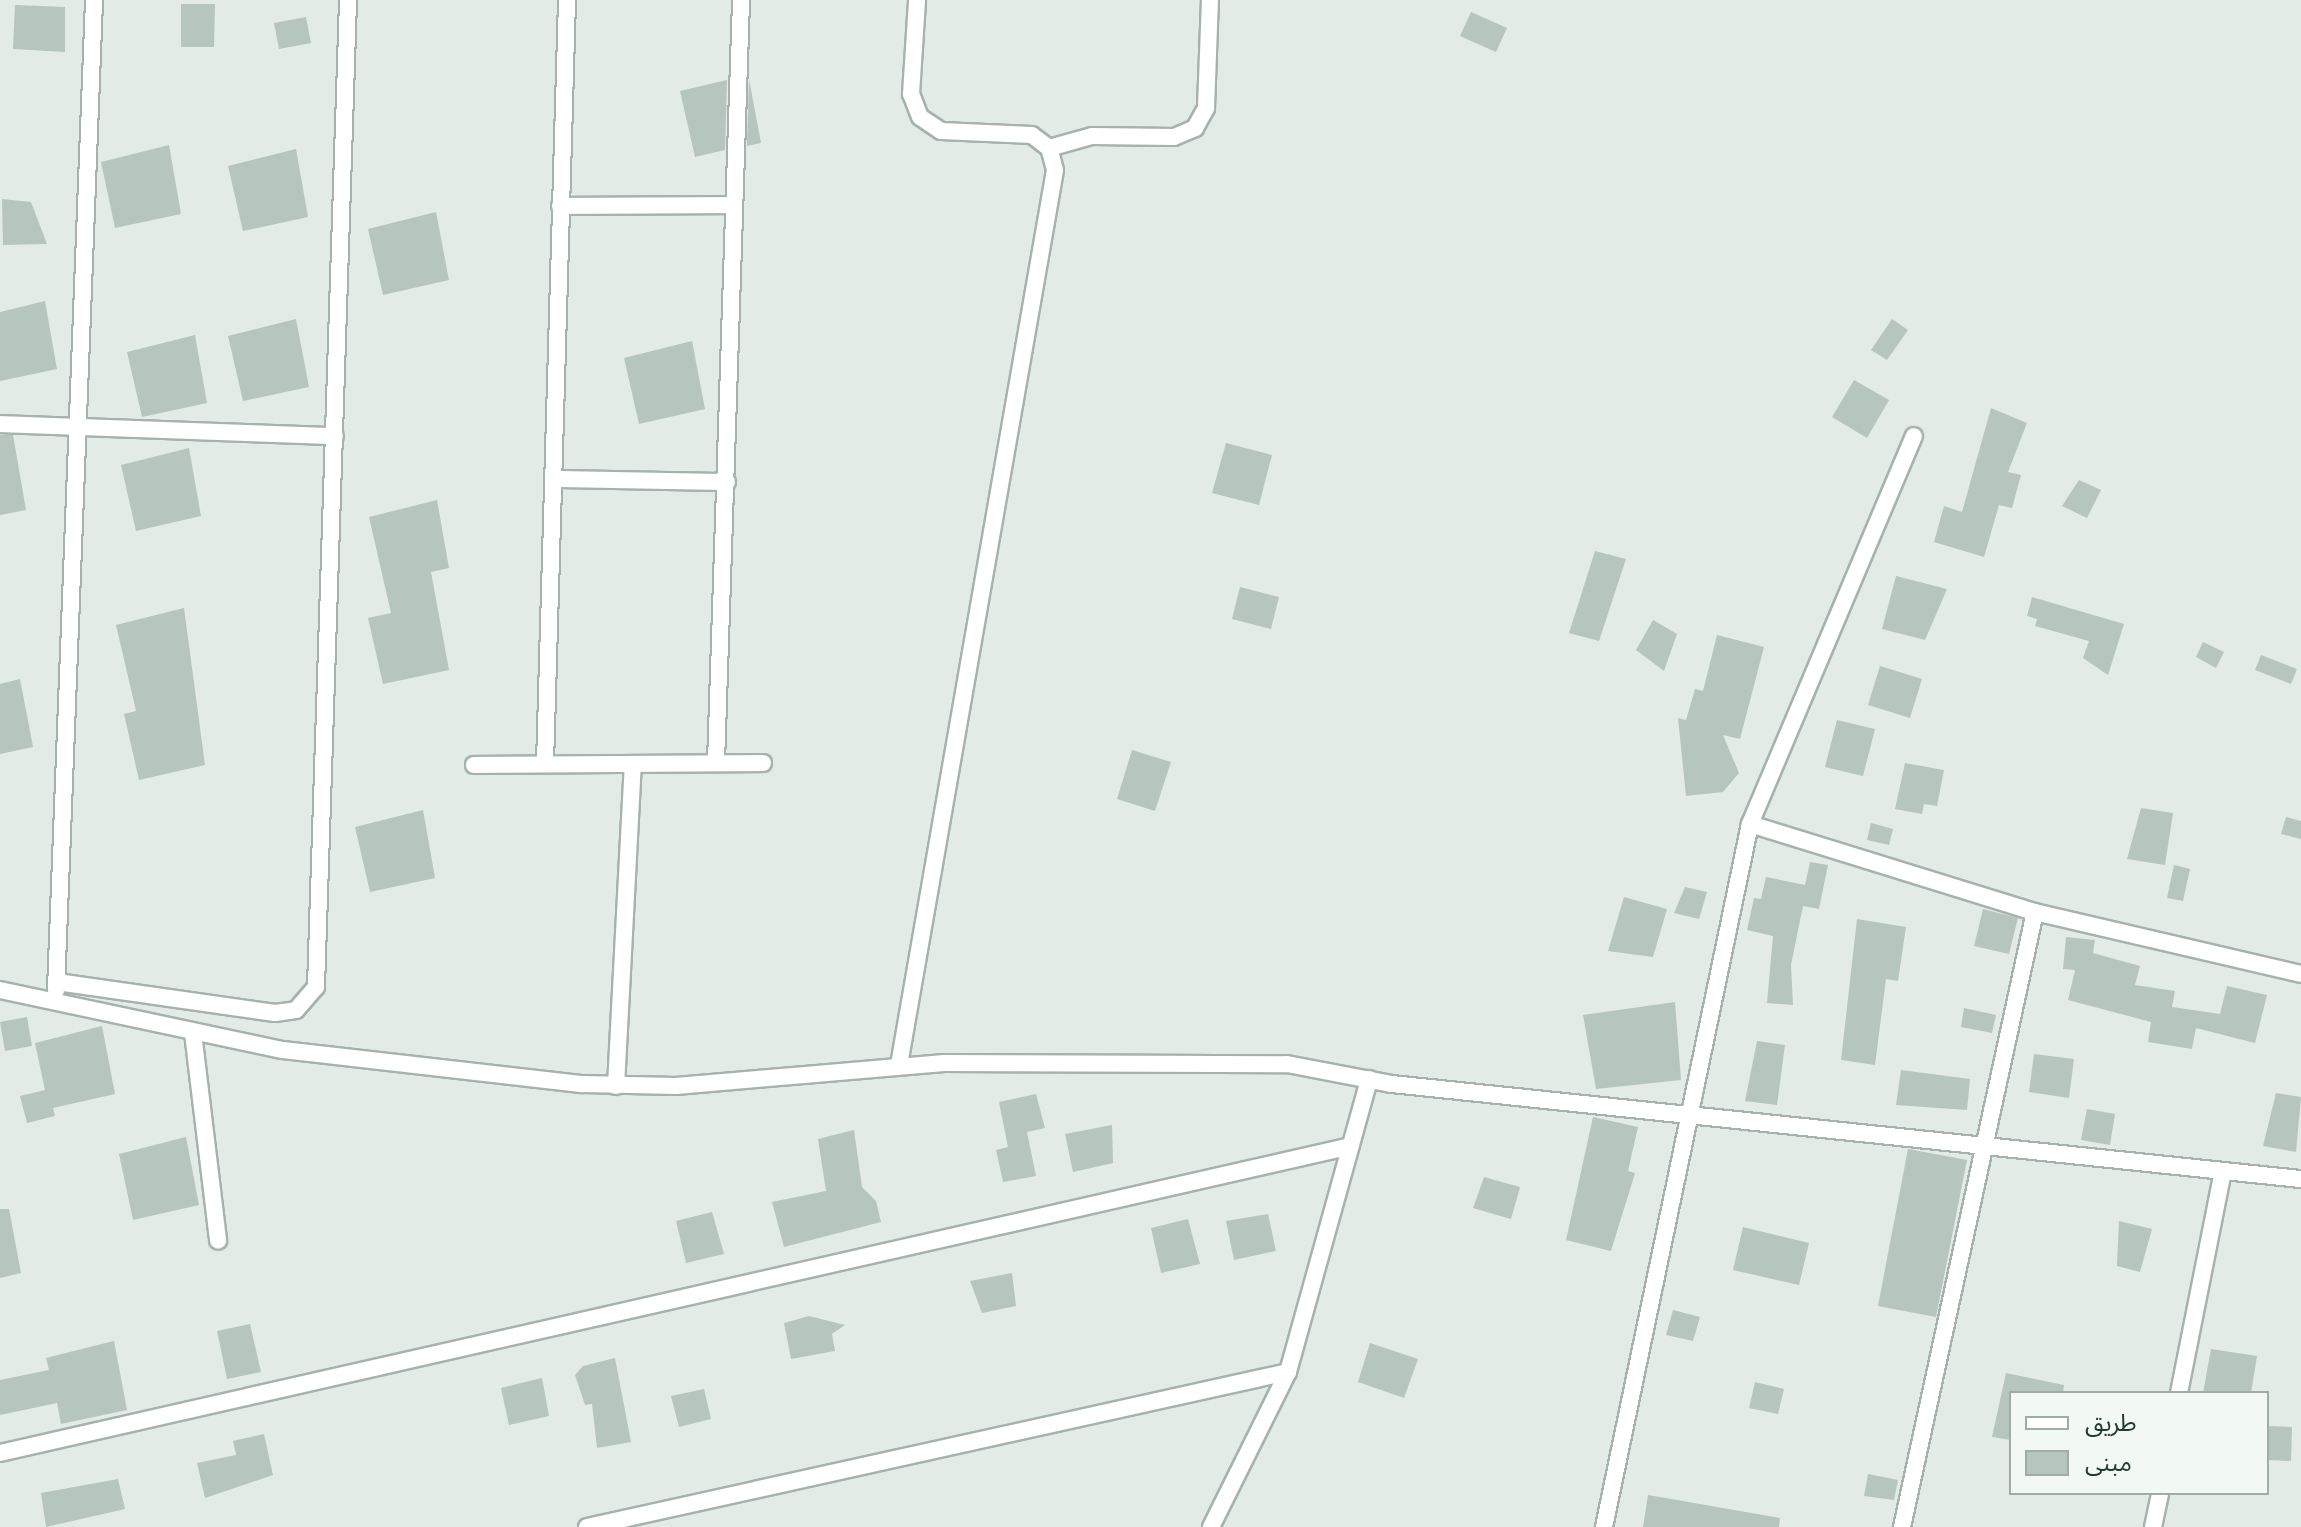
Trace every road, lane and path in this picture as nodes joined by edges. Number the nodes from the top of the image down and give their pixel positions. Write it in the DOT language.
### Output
graph roads {
  1 [pos="94,0"];
  2 [pos="348,0"];
  3 [pos="567,0"];
  4 [pos="741,0"];
  5 [pos="917,0"];
  6 [pos="1210,0"];
  7 [pos="1049,148"];
  8 [pos="734,205"];
  9 [pos="560,206"];
  10 [pos="0,424"];
  11 [pos="80,426"];
  12 [pos="335,436"];
  13 [pos="1914,436"];
  14 [pos="554,479"];
  15 [pos="727,482"];
  16 [pos="716,763"];
  17 [pos="763,763"];
  18 [pos="545,764"];
  19 [pos="633,764"];
  20 [pos="474,765"];
  21 [pos="1750,824"];
  22 [pos="2035,912"];
  23 [pos="2301,974"];
  24 [pos="57,982"];
  25 [pos="0,990"];
  26 [pos="55,1006"];
  27 [pos="193,1033"];
  28 [pos="899,1065"];
  29 [pos="1369,1079"];
  30 [pos="616,1086"];
  31 [pos="1686,1111"];
  32 [pos="1351,1146"];
  33 [pos="1980,1149"];
  34 [pos="2222,1175"];
  35 [pos="2301,1179"];
  36 [pos="218,1241"];
  37 [pos="1288,1372"];
  38 [pos="2179,1391"];
  39 [pos="0,1453"];
  40 [pos="2160,1495"];
  41 [pos="587,1527"];
  42 [pos="1211,1527"];
  43 [pos="1604,1527"];
  44 [pos="1902,1527"];
  45 [pos="2153,1527"];
  1 -- 11 [label="street"];
  2 -- 12 [label="street"];
  3 -- 9 [label="street"];
  4 -- 8 [label="street"];
  5 -- 7 [label="street"];
  6 -- 7 [label="street"];
  7 -- 28 [label="street"];
  8 -- 9 [label="street"];
  8 -- 15 [label="street"];
  9 -- 14 [label="street"];
  10 -- 11 [label="street"];
  11 -- 12 [label="street"];
  11 -- 24 [label="street"];
  12 -- 24 [label="street"];
  13 -- 21 [label="street"];
  14 -- 15 [label="street"];
  14 -- 18 [label="street"];
  15 -- 16 [label="street"];
  16 -- 17 [label="street"];
  16 -- 19 [label="street"];
  18 -- 19 [label="street"];
  18 -- 20 [label="street"];
  19 -- 30 [label="street"];
  21 -- 22 [label="street"];
  21 -- 31 [label="street"];
  22 -- 23 [label="street"];
  22 -- 33 [label="street"];
  24 -- 26 [label="street"];
  25 -- 26 [label="street"];
  26 -- 27 [label="street"];
  27 -- 30 [label="street"];
  27 -- 36 [label="street"];
  28 -- 29 [label="street"];
  28 -- 30 [label="street"];
  29 -- 31 [label="street"];
  29 -- 32 [label="street"];
  31 -- 33 [label="street"];
  31 -- 43 [label="street"];
  32 -- 37 [label="street"];
  32 -- 39 [label="street"];
  33 -- 34 [label="street"];
  33 -- 44 [label="street"];
  34 -- 35 [label="street"];
  34 -- 38 [label="street"];
  37 -- 41 [label="street"];
  37 -- 42 [label="street"];
  40 -- 45 [label="street"];
}
